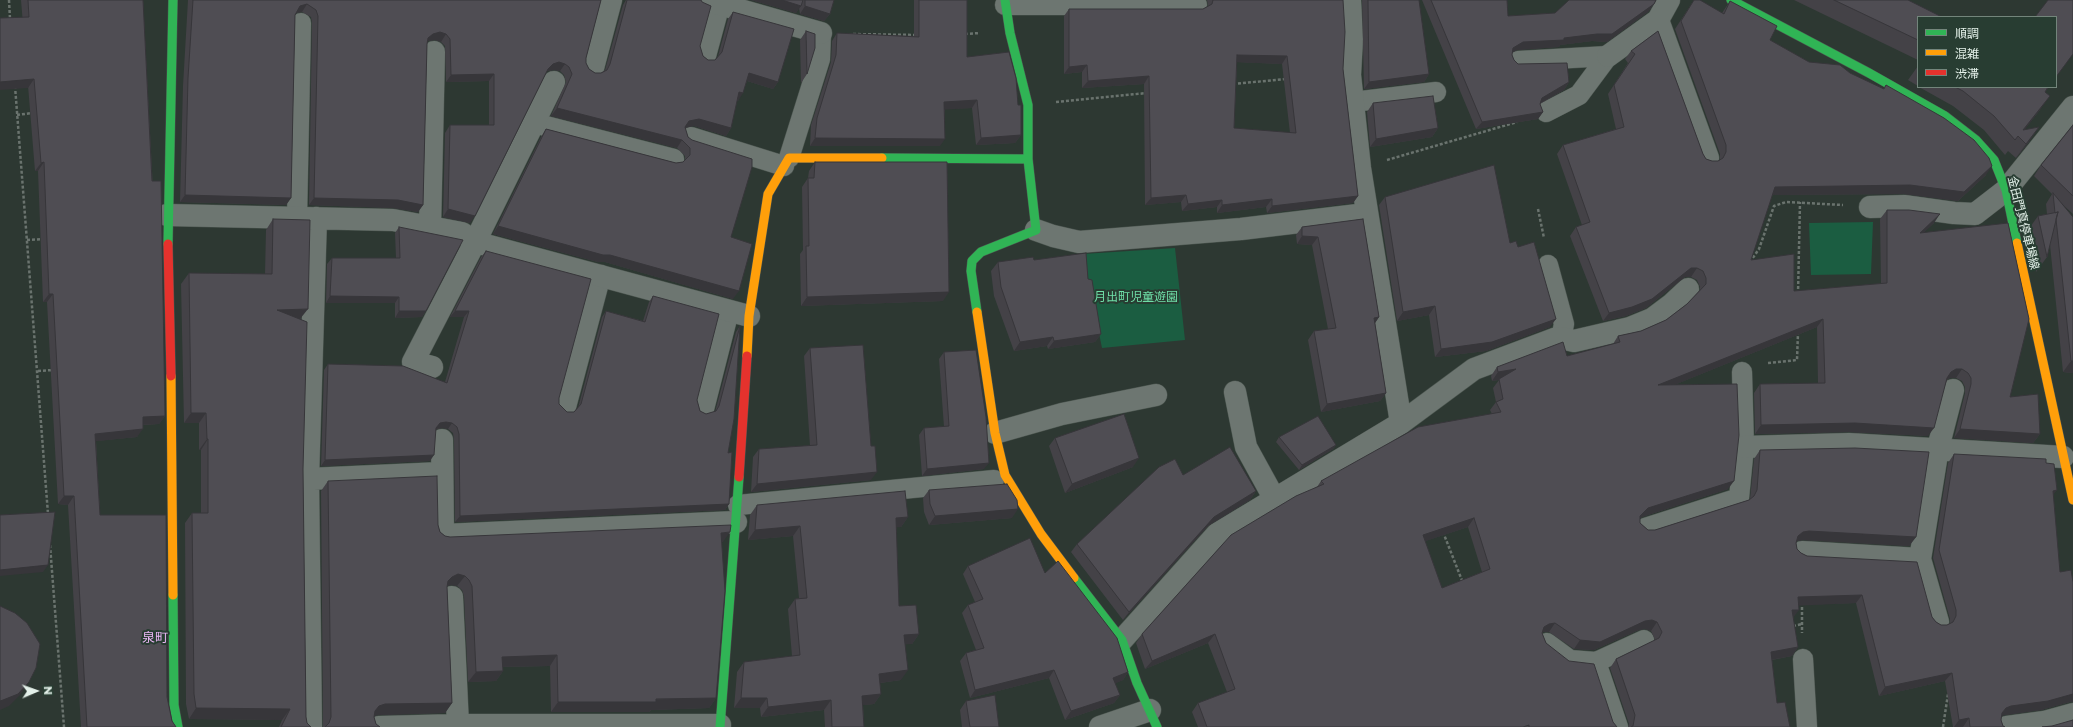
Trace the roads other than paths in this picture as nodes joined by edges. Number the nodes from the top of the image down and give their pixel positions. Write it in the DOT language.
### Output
graph roads {
  1 [pos="173,0"];
  2 [pos="611,0"];
  3 [pos="1350,0"];
  4 [pos="1669,0"];
  5 [pos="1731,0"];
  6 [pos="712,2"];
  7 [pos="1005,3"];
  8 [pos="1197,6"];
  9 [pos="1658,20"];
  10 [pos="301,23"];
  11 [pos="821,33"];
  12 [pos="434,52"];
  13 [pos="706,56"];
  14 [pos="1608,56"];
  15 [pos="1518,61"];
  16 [pos="593,68"];
  17 [pos="554,82"];
  18 [pos="1436,92"];
  19 [pos="1353,102"];
  20 [pos="2073,107"];
  21 [pos="1546,112"];
  22 [pos="534,123"];
  23 [pos="691,137"];
  24 [pos="1708,158"];
  25 [pos="674,159"];
  26 [pos="1028,159"];
  27 [pos="787,162"];
  28 [pos="2006,190"];
  29 [pos="1870,207"];
  30 [pos="1366,214"];
  31 [pos="167,215"];
  32 [pos="306,218"];
  33 [pos="430,227"];
  34 [pos="1036,230"];
  35 [pos="475,242"];
  36 [pos="1548,265"];
  37 [pos="601,275"];
  38 [pos="1688,289"];
  39 [pos="739,314"];
  40 [pos="1561,338"];
  41 [pos="414,362"];
  42 [pos="1742,372"];
  43 [pos="1953,390"];
  44 [pos="1235,392"];
  45 [pos="1156,395"];
  46 [pos="566,407"];
  47 [pos="704,409"];
  48 [pos="1401,423"];
  49 [pos="996,433"];
  50 [pos="442,440"];
  51 [pos="1744,448"];
  52 [pos="1938,448"];
  53 [pos="2063,456"];
  54 [pos="441,473"];
  55 [pos="308,479"];
  56 [pos="994,480"];
  57 [pos="1274,498"];
  58 [pos="2073,500"];
  59 [pos="737,514"];
  60 [pos="1645,528"];
  61 [pos="1802,552"];
  62 [pos="1920,559"];
  63 [pos="452,597"];
  64 [pos="1938,622"];
  65 [pos="1122,640"];
  66 [pos="1644,640"];
  67 [pos="1547,643"];
  68 [pos="1803,659"];
  69 [pos="1596,662"];
  70 [pos="2073,714"];
  71 [pos="1154,718"];
  72 [pos="458,725"];
  73 [pos="720,726"];
  74 [pos="178,727"];
  75 [pos="312,727"];
  76 [pos="379,727"];
  77 [pos="1100,727"];
  78 [pos="1618,727"];
  79 [pos="1807,727"];
  80 [pos="2007,727"];
  1 -- 31 [label="street"];
  2 -- 16 [label="street"];
  3 -- 19 [label="street"];
  4 -- 9 [label="street"];
  5 -- 28 [label="street, 金田門真停車場線"];
  6 -- 11 [label="street"];
  6 -- 13 [label="lane"];
  7 -- 8 [label="lane"];
  7 -- 26 [label="street"];
  9 -- 14 [label="street"];
  9 -- 24 [label="street"];
  10 -- 32 [label="lane"];
  11 -- 27 [label="lane"];
  12 -- 33 [label="street"];
  14 -- 15 [label="lane"];
  14 -- 21 [label="lane"];
  17 -- 22 [label="street"];
  18 -- 19 [label="lane"];
  19 -- 30 [label="street"];
  20 -- 28 [label="street"];
  22 -- 25 [label="lane"];
  22 -- 35 [label="street"];
  23 -- 27 [label="lane"];
  26 -- 27 [label="street"];
  26 -- 34 [label="street"];
  27 -- 39 [label="street"];
  28 -- 29 [label="street"];
  28 -- 53 [label="street, 金田門真停車場線"];
  30 -- 34 [label="street"];
  30 -- 48 [label="street"];
  31 -- 32 [label="street"];
  31 -- 74 [label="street"];
  32 -- 33 [label="street"];
  32 -- 55 [label="street"];
  33 -- 35 [label="street"];
  34 -- 49 [label="street"];
  35 -- 37 [label="street"];
  35 -- 41 [label="street"];
  36 -- 40 [label="lane"];
  37 -- 39 [label="street"];
  37 -- 46 [label="lane"];
  38 -- 40 [label="street"];
  39 -- 47 [label="lane"];
  39 -- 59 [label="street"];
  40 -- 48 [label="street"];
  42 -- 51 [label="lane"];
  43 -- 52 [label="street"];
  44 -- 57 [label="street"];
  45 -- 49 [label="street"];
  48 -- 57 [label="street"];
  49 -- 65 [label="street"];
  50 -- 54 [label="street"];
  51 -- 52 [label="street"];
  51 -- 60 [label="lane"];
  52 -- 53 [label="street"];
  52 -- 62 [label="street"];
  53 -- 58 [label="street, 金田門真停車場線"];
  54 -- 55 [label="street"];
  54 -- 59 [label="street"];
  55 -- 75 [label="street"];
  56 -- 59 [label="lane"];
  57 -- 65 [label="street"];
  59 -- 73 [label="street"];
  61 -- 62 [label="street"];
  62 -- 64 [label="street"];
  63 -- 72 [label="street"];
  65 -- 71 [label="street"];
  66 -- 69 [label="lane"];
  67 -- 69 [label="lane"];
  68 -- 79 [label="lane"];
  69 -- 78 [label="lane"];
  70 -- 80 [label="street"];
  71 -- 77 [label="street"];
  72 -- 73 [label="street"];
  72 -- 76 [label="street"];
}
